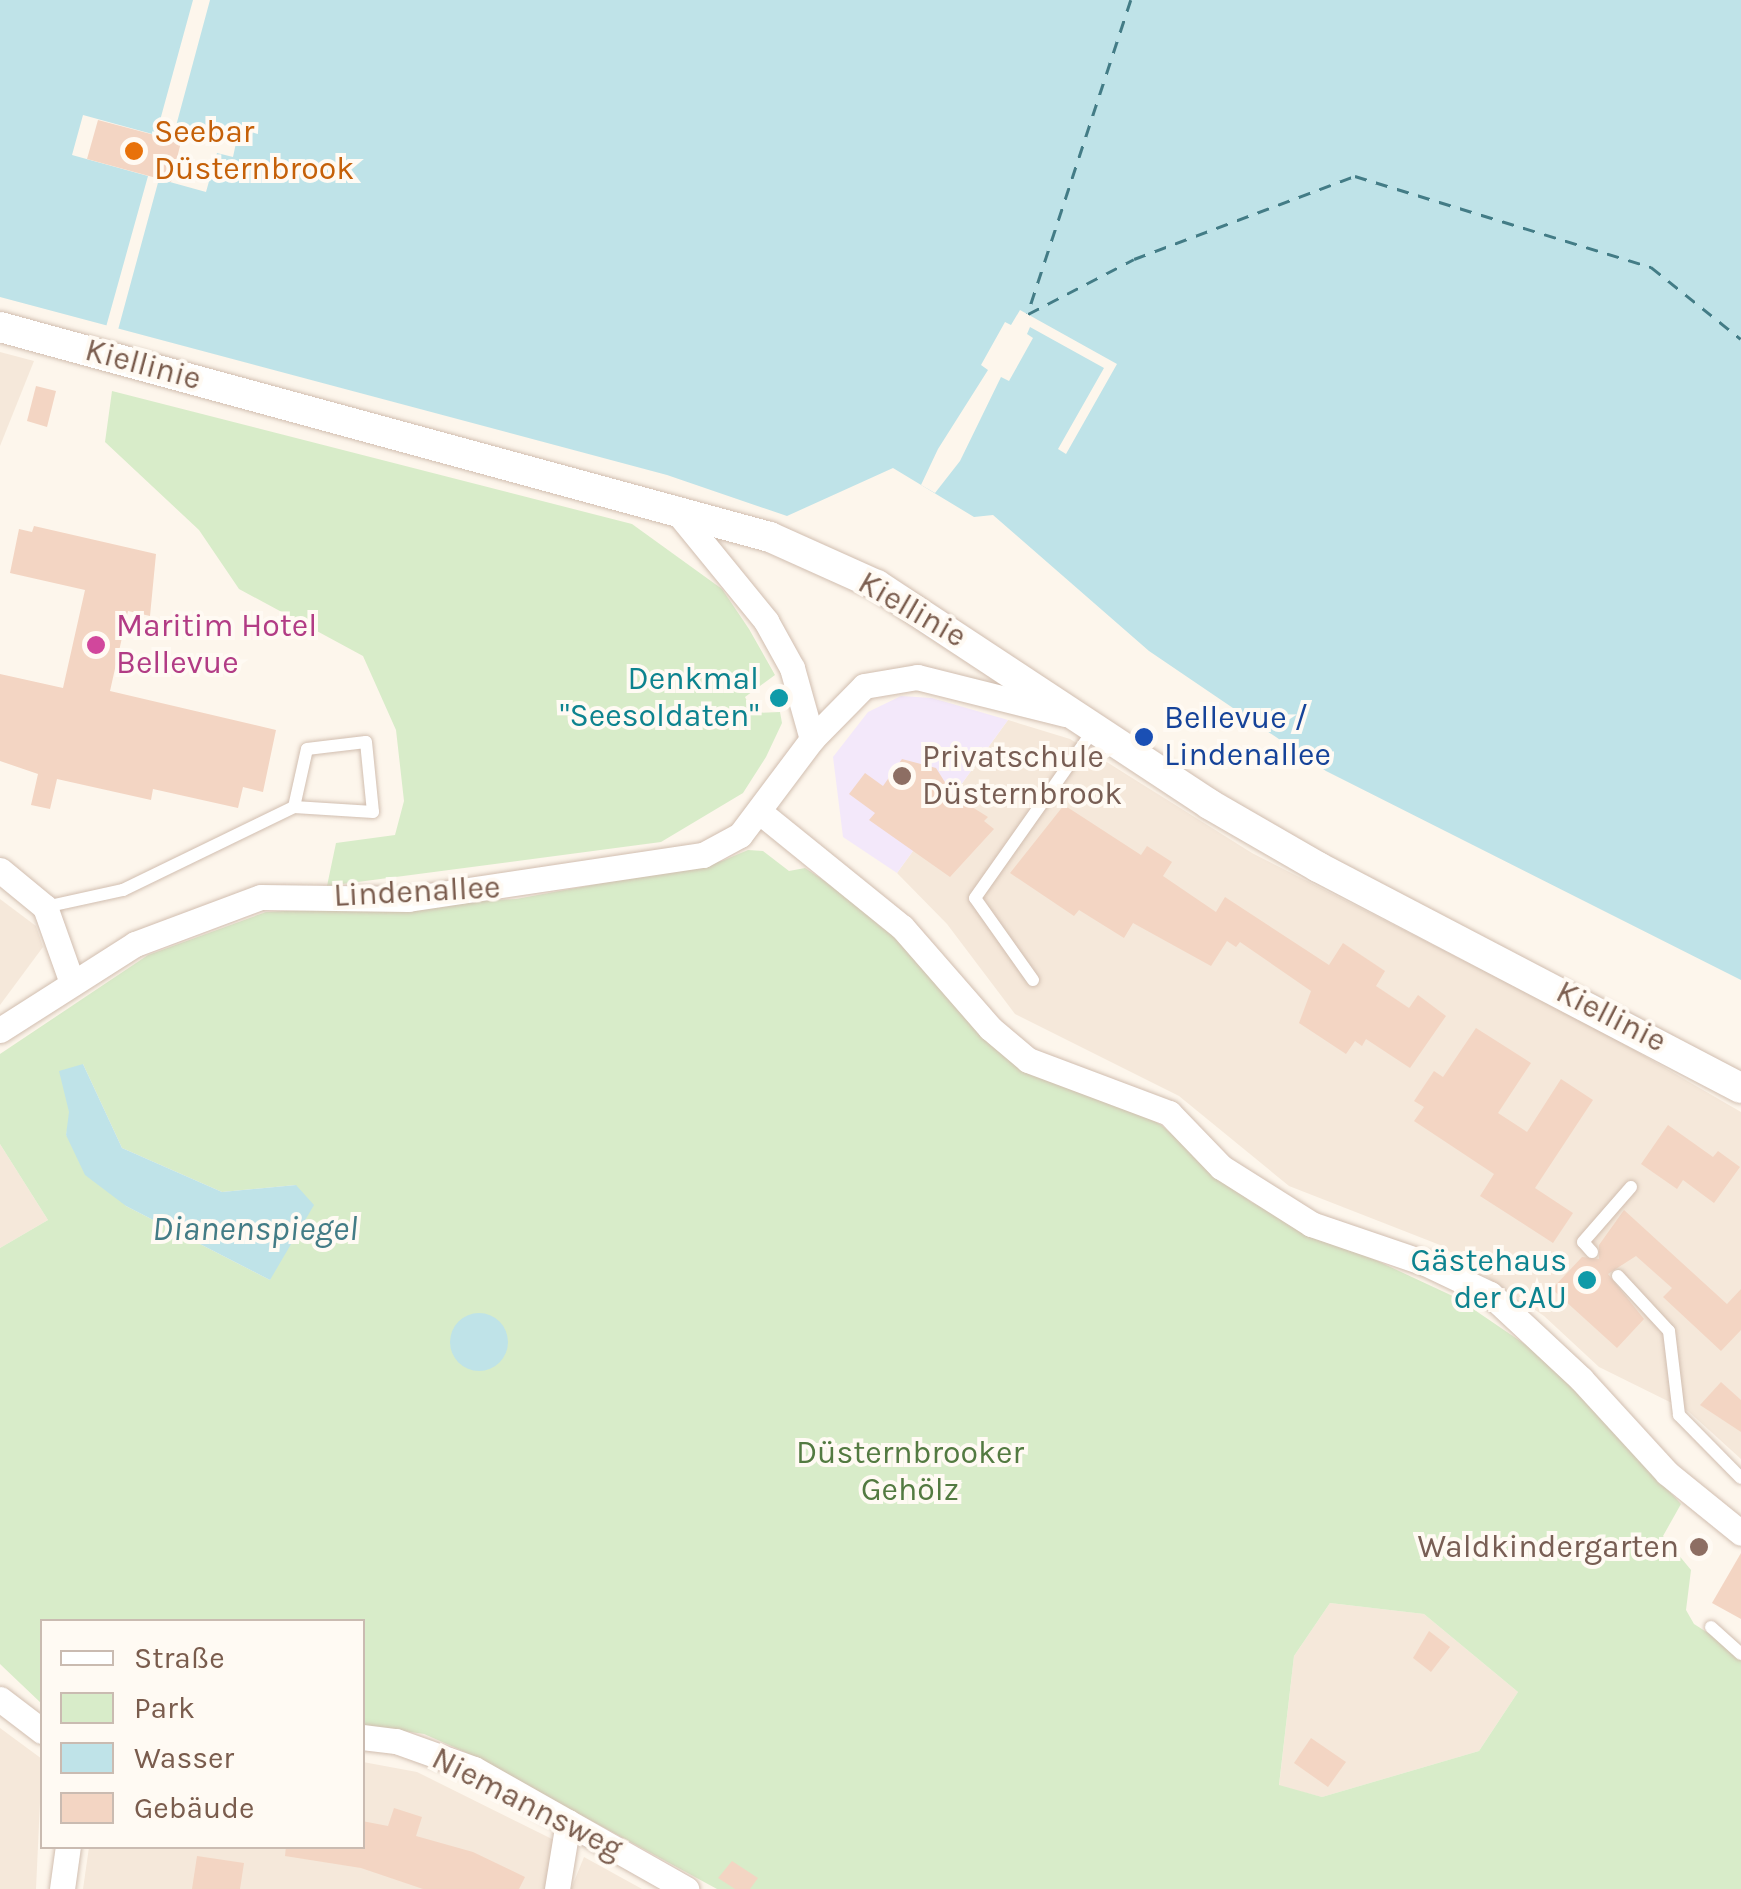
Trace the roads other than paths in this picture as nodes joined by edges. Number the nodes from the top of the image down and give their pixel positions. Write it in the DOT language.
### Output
graph roads {
  1 [pos="0,327"];
  2 [pos="674,508"];
  3 [pos="1090,723"];
  4 [pos="812,739"];
  5 [pos="294,808"];
  6 [pos="762,813"];
  7 [pos="0,870"];
  8 [pos="45,906"];
  9 [pos="1032,980"];
  10 [pos="72,983"];
  11 [pos="0,1030"];
  12 [pos="1741,1088"];
  13 [pos="1631,1187"];
  14 [pos="1592,1252"];
  15 [pos="1618,1276"];
  16 [pos="1741,1478"];
  17 [pos="1741,1533"];
  18 [pos="1711,1627"];
  19 [pos="1741,1654"];
  20 [pos="0,1699"];
  21 [pos="40,1729"];
  22 [pos="365,1738"];
  23 [pos="568,1822"];
  24 [pos="68,1849"];
  25 [pos="62,1889"];
  26 [pos="557,1889"];
  27 [pos="686,1889"];
  1 -- 2 [label="street, Kiellinie"];
  2 -- 3 [label="street, Kiellinie"];
  2 -- 4 [label="street"];
  3 -- 4 [label="street, Lindenallee"];
  3 -- 9 [label="lane"];
  3 -- 12 [label="street, Kiellinie"];
  4 -- 6 [label="street, Lindenallee"];
  5 -- 5 [label="lane"];
  5 -- 8 [label="lane"];
  6 -- 10 [label="street, Lindenallee"];
  6 -- 17 [label="street"];
  7 -- 8 [label="street"];
  8 -- 10 [label="street"];
  10 -- 11 [label="street, Lindenallee"];
  13 -- 14 [label="lane"];
  15 -- 16 [label="lane"];
  18 -- 19 [label="lane"];
  20 -- 21 [label="street"];
  22 -- 23 [label="street, Niemannsweg"];
  23 -- 26 [label="street"];
  23 -- 27 [label="street, Niemannsweg"];
  24 -- 25 [label="street"];
}
